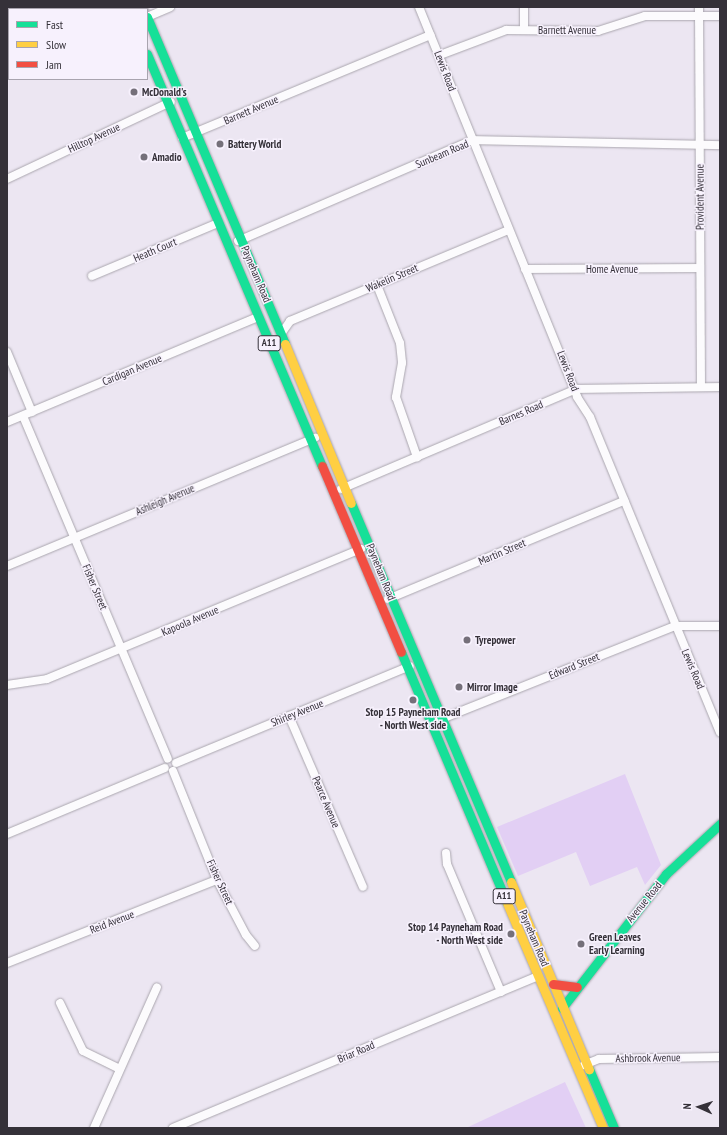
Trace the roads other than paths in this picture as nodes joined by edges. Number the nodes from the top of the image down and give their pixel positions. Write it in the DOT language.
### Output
graph roads {
  1 [pos="170,7"];
  2 [pos="419,7"];
  3 [pos="524,7"];
  4 [pos="699,11"];
  5 [pos="720,16"];
  6 [pos="148,17"];
  7 [pos="148,19"];
  8 [pos="524,29"];
  9 [pos="431,35"];
  10 [pos="440,55"];
  11 [pos="148,56"];
  12 [pos="181,97"];
  13 [pos="168,103"];
  14 [pos="196,132"];
  15 [pos="182,138"];
  16 [pos="472,140"];
  17 [pos="699,145"];
  18 [pos="720,145"];
  19 [pos="7,180"];
  20 [pos="218,223"];
  21 [pos="509,230"];
  22 [pos="241,240"];
  23 [pos="227,246"];
  24 [pos="700,268"];
  25 [pos="525,270"];
  26 [pos="92,276"];
  27 [pos="377,285"];
  28 [pos="258,317"];
  29 [pos="281,334"];
  30 [pos="7,352"];
  31 [pos="701,387"];
  32 [pos="720,387"];
  33 [pos="577,389"];
  34 [pos="32,412"];
  35 [pos="23,416"];
  36 [pos="7,422"];
  37 [pos="323,434"];
  38 [pos="310,440"];
  39 [pos="417,457"];
  40 [pos="346,486"];
  41 [pos="332,492"];
  42 [pos="624,501"];
  43 [pos="74,538"];
  44 [pos="370,546"];
  45 [pos="357,551"];
  46 [pos="7,566"];
  47 [pos="392,597"];
  48 [pos="379,602"];
  49 [pos="675,626"];
  50 [pos="720,626"];
  51 [pos="122,649"];
  52 [pos="419,663"];
  53 [pos="407,668"];
  54 [pos="7,685"];
  55 [pos="289,716"];
  56 [pos="442,719"];
  57 [pos="431,724"];
  58 [pos="720,732"];
  59 [pos="176,763"];
  60 [pos="166,764"];
  61 [pos="173,771"];
  62 [pos="720,824"];
  63 [pos="7,834"];
  64 [pos="446,853"];
  65 [pos="217,880"];
  66 [pos="363,887"];
  67 [pos="529,927"];
  68 [pos="255,946"];
  69 [pos="527,950"];
  70 [pos="7,963"];
  71 [pos="538,976"];
  72 [pos="553,984"];
  73 [pos="157,987"];
  74 [pos="577,987"];
  75 [pos="500,992"];
  76 [pos="548,999"];
  77 [pos="60,1003"];
  78 [pos="562,1008"];
  79 [pos="562,1033"];
  80 [pos="720,1057"];
  81 [pos="586,1064"];
  82 [pos="118,1068"];
  83 [pos="578,1069"];
  84 [pos="94,1128"];
  85 [pos="173,1128"];
  86 [pos="603,1128"];
  87 [pos="614,1128"];
  1 -- 6 [label="street"];
  2 -- 9 [label="street, Lewis Road"];
  3 -- 8 [label="street"];
  4 -- 5 [label="street, Barnett Avenue"];
  4 -- 8 [label="street, Barnett Avenue"];
  4 -- 17 [label="street, Provident Avenue"];
  7 -- 12 [label="main road, Payneham Road / A11"];
  8 -- 10 [label="street, Barnett Avenue"];
  9 -- 10 [label="street, Lewis Road"];
  9 -- 14 [label="street, Barnett Avenue"];
  10 -- 16 [label="street, Lewis Road"];
  11 -- 13 [label="main road, Payneham Road / A11"];
  12 -- 13 [label="street, Hilltop Avenue"];
  12 -- 14 [label="main road, Payneham Road / A11"];
  13 -- 15 [label="main road, Payneham Road / A11"];
  13 -- 19 [label="street, Hilltop Avenue"];
  14 -- 15 [label="street, Barnett Avenue"];
  14 -- 22 [label="main road, Payneham Road / A11"];
  15 -- 20 [label="main road, Payneham Road / A11"];
  16 -- 17 [label="street, Sunbeam Road"];
  16 -- 21 [label="street, Lewis Road"];
  16 -- 22 [label="street, Sunbeam Road"];
  17 -- 18 [label="street, Sunbeam Road"];
  17 -- 24 [label="street, Provident Avenue"];
  20 -- 23 [label="main road, Payneham Road / A11"];
  20 -- 26 [label="street, Heath Court"];
  21 -- 25 [label="street, Lewis Road"];
  21 -- 27 [label="street, Wakelin Street"];
  22 -- 23 [label="street, Sunbeam Road"];
  22 -- 29 [label="main road, Payneham Road / A11"];
  23 -- 28 [label="main road, Payneham Road / A11"];
  24 -- 25 [label="street, Home Avenue"];
  24 -- 31 [label="street, Provident Avenue"];
  25 -- 33 [label="street, Lewis Road"];
  27 -- 29 [label="street, Wakelin Street"];
  27 -- 39 [label="street"];
  28 -- 34 [label="street, Cardigan Avenue"];
  28 -- 38 [label="main road, Payneham Road / A11"];
  29 -- 37 [label="main road, Payneham Road / A11"];
  30 -- 34 [label="street"];
  31 -- 32 [label="street, Barnes Road"];
  31 -- 33 [label="street, Barnes Road"];
  33 -- 39 [label="street, Barnes Road"];
  33 -- 42 [label="street, Lewis Road"];
  34 -- 35 [label="street, Cardigan Avenue"];
  35 -- 36 [label="street, Cardigan Avenue"];
  35 -- 43 [label="street, Fisher Street"];
  37 -- 38 [label="street, Ashleigh Avenue"];
  37 -- 40 [label="main road, Payneham Road / A11"];
  38 -- 41 [label="main road, Payneham Road / A11"];
  38 -- 43 [label="street, Ashleigh Avenue"];
  39 -- 40 [label="street, Barnes Road"];
  40 -- 41 [label="street, Barnes Road"];
  40 -- 44 [label="main road, Payneham Road / A11"];
  41 -- 45 [label="main road, Payneham Road / A11"];
  42 -- 47 [label="street, Martin Street"];
  42 -- 49 [label="street, Lewis Road"];
  43 -- 46 [label="street, Ashleigh Avenue"];
  43 -- 51 [label="street, Fisher Street"];
  44 -- 45 [label="street, Kapoola Avenue"];
  44 -- 47 [label="main road, Payneham Road / A11"];
  45 -- 48 [label="main road, Payneham Road / A11"];
  45 -- 51 [label="street, Kapoola Avenue"];
  47 -- 48 [label="street, Martin Street"];
  47 -- 52 [label="main road, Payneham Road / A11"];
  48 -- 53 [label="main road, Payneham Road / A11"];
  49 -- 50 [label="street, Edward Street"];
  49 -- 56 [label="street, Edward Street"];
  49 -- 58 [label="street, Lewis Road"];
  51 -- 54 [label="street, Kapoola Avenue"];
  51 -- 60 [label="street, Fisher Street"];
  52 -- 53 [label="street, Shirley Avenue"];
  52 -- 56 [label="main road, Payneham Road / A11"];
  53 -- 55 [label="street, Shirley Avenue"];
  53 -- 57 [label="main road, Payneham Road / A11"];
  55 -- 59 [label="street, Shirley Avenue"];
  55 -- 66 [label="street, Pearce Avenue"];
  56 -- 57 [label="street, Edward Street"];
  56 -- 67 [label="main road, Payneham Road / A11"];
  57 -- 69 [label="main road, Payneham Road / A11"];
  59 -- 60 [label="street"];
  59 -- 61 [label="street"];
  60 -- 61 [label="street"];
  60 -- 63 [label="street"];
  61 -- 65 [label="street, Fisher Street"];
  62 -- 74 [label="main road, Avenue Road"];
  64 -- 75 [label="street"];
  65 -- 68 [label="street, Fisher Street"];
  65 -- 70 [label="street, Reid Avenue"];
  67 -- 69 [label="main road"];
  67 -- 72 [label="main road, Payneham Road / A11"];
  69 -- 71 [label="main road, Payneham Road / A11"];
  71 -- 75 [label="street, Briar Road"];
  71 -- 76 [label="main road, Payneham Road / A11"];
  72 -- 74 [label="main road"];
  72 -- 78 [label="main road, Payneham Road / A11"];
  73 -- 82 [label="street"];
  74 -- 78 [label="main road, Avenue Road"];
  75 -- 85 [label="street, Briar Road"];
  76 -- 78 [label="main road"];
  76 -- 79 [label="main road, Payneham Road / A11"];
  77 -- 82 [label="street"];
  78 -- 79 [label="main road"];
  78 -- 81 [label="main road, Payneham Road / A11"];
  79 -- 83 [label="main road, Payneham Road / A11"];
  80 -- 81 [label="street, Ashbrook Avenue"];
  81 -- 83 [label="street, Ashbrook Avenue"];
  81 -- 87 [label="main road, Payneham Road / A11"];
  82 -- 84 [label="street"];
  83 -- 86 [label="main road, Payneham Road / A11"];
}
